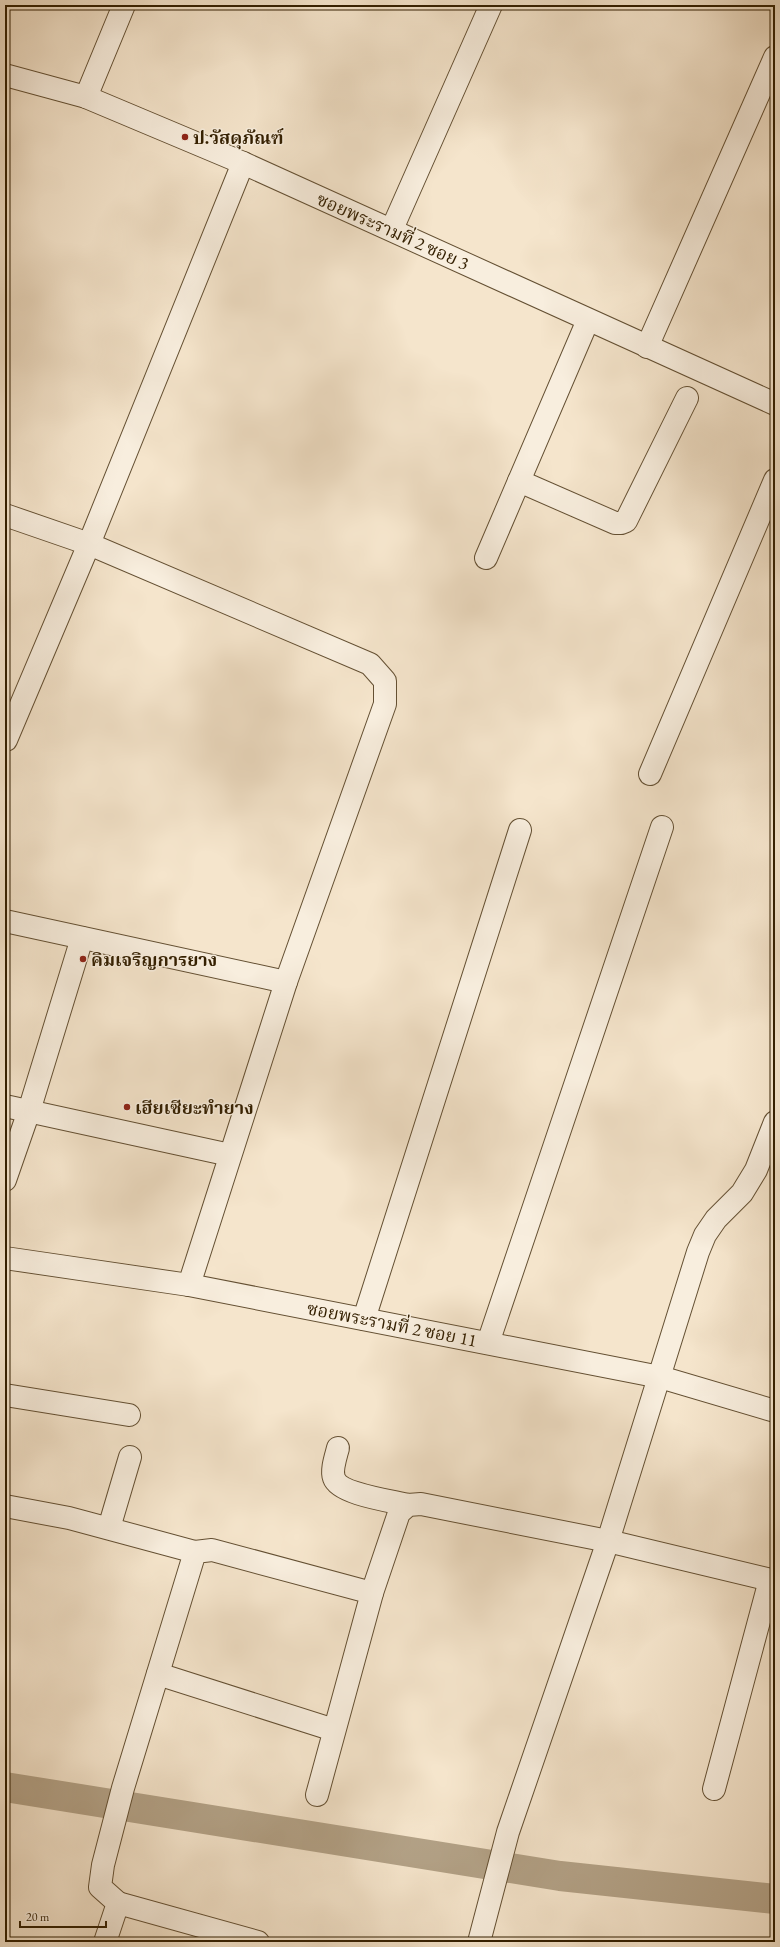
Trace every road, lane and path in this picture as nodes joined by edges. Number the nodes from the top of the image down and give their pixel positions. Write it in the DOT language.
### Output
graph roads {
  1 [pos="124,5"];
  2 [pos="491,5"];
  3 [pos="775,57"];
  4 [pos="5,75"];
  5 [pos="86,97"];
  6 [pos="243,163"];
  7 [pos="392,230"];
  8 [pos="588,320"];
  9 [pos="647,347"];
  10 [pos="687,398"];
  11 [pos="775,404"];
  12 [pos="775,480"];
  13 [pos="519,481"];
  14 [pos="5,515"];
  15 [pos="89,544"];
  16 [pos="486,558"];
  17 [pos="6,740"];
  18 [pos="650,774"];
  19 [pos="662,827"];
  20 [pos="520,830"];
  21 [pos="5,921"];
  22 [pos="82,938"];
  23 [pos="286,982"];
  24 [pos="5,1106"];
  25 [pos="29,1111"];
  26 [pos="775,1122"];
  27 [pos="230,1155"];
  28 [pos="5,1180"];
  29 [pos="5,1258"];
  30 [pos="190,1285"];
  31 [pos="364,1319"];
  32 [pos="488,1343"];
  33 [pos="660,1377"];
  34 [pos="5,1395"];
  35 [pos="775,1411"];
  36 [pos="129,1414"];
  37 [pos="338,1448"];
  38 [pos="130,1456"];
  39 [pos="408,1505"];
  40 [pos="5,1506"];
  41 [pos="109,1528"];
  42 [pos="608,1541"];
  43 [pos="195,1552"];
  44 [pos="772,1581"];
  45 [pos="372,1593"];
  46 [pos="158,1674"];
  47 [pos="334,1730"];
  48 [pos="714,1789"];
  49 [pos="317,1795"];
  50 [pos="118,1903"];
  51 [pos="105,1942"];
  52 [pos="258,1942"];
  53 [pos="479,1942"];
  1 -- 5 [label="street"];
  2 -- 7 [label="street"];
  3 -- 9 [label="street"];
  4 -- 5 [label="street, ซอยพระรามที่ 2 ซอย 3"];
  5 -- 6 [label="street, ซอยพระรามที่ 2 ซอย 3"];
  6 -- 7 [label="street, ซอยพระรามที่ 2 ซอย 3"];
  6 -- 15 [label="street"];
  7 -- 8 [label="street, ซอยพระรามที่ 2 ซอย 3"];
  8 -- 9 [label="street, ซอยพระรามที่ 2 ซอย 3"];
  8 -- 13 [label="street"];
  9 -- 11 [label="street, ซอยพระรามที่ 2 ซอย 3"];
  10 -- 13 [label="street"];
  12 -- 18 [label="street"];
  13 -- 16 [label="street"];
  14 -- 15 [label="street"];
  15 -- 17 [label="street"];
  15 -- 23 [label="street"];
  19 -- 32 [label="street"];
  20 -- 31 [label="street"];
  21 -- 22 [label="street"];
  22 -- 23 [label="street"];
  22 -- 25 [label="street"];
  23 -- 27 [label="street"];
  24 -- 25 [label="street"];
  25 -- 27 [label="street"];
  25 -- 28 [label="street"];
  26 -- 33 [label="street"];
  27 -- 30 [label="street"];
  29 -- 30 [label="street, ซอยพระรามที่ 2 ซอย 11"];
  30 -- 31 [label="street, ซอยพระรามที่ 2 ซอย 11"];
  31 -- 32 [label="street, ซอยพระรามที่ 2 ซอย 11"];
  32 -- 33 [label="street, ซอยพระรามที่ 2 ซอย 11"];
  33 -- 35 [label="street, ซอยพระรามที่ 2 ซอย 11"];
  33 -- 42 [label="street"];
  34 -- 36 [label="street"];
  37 -- 39 [label="street"];
  38 -- 41 [label="street"];
  39 -- 42 [label="street"];
  39 -- 45 [label="street"];
  40 -- 41 [label="street"];
  41 -- 43 [label="street"];
  42 -- 44 [label="street"];
  42 -- 53 [label="street"];
  43 -- 45 [label="street"];
  43 -- 46 [label="street"];
  44 -- 48 [label="street"];
  45 -- 47 [label="street"];
  46 -- 47 [label="street"];
  46 -- 50 [label="street"];
  47 -- 49 [label="street"];
  50 -- 51 [label="street"];
  50 -- 52 [label="street"];
}
